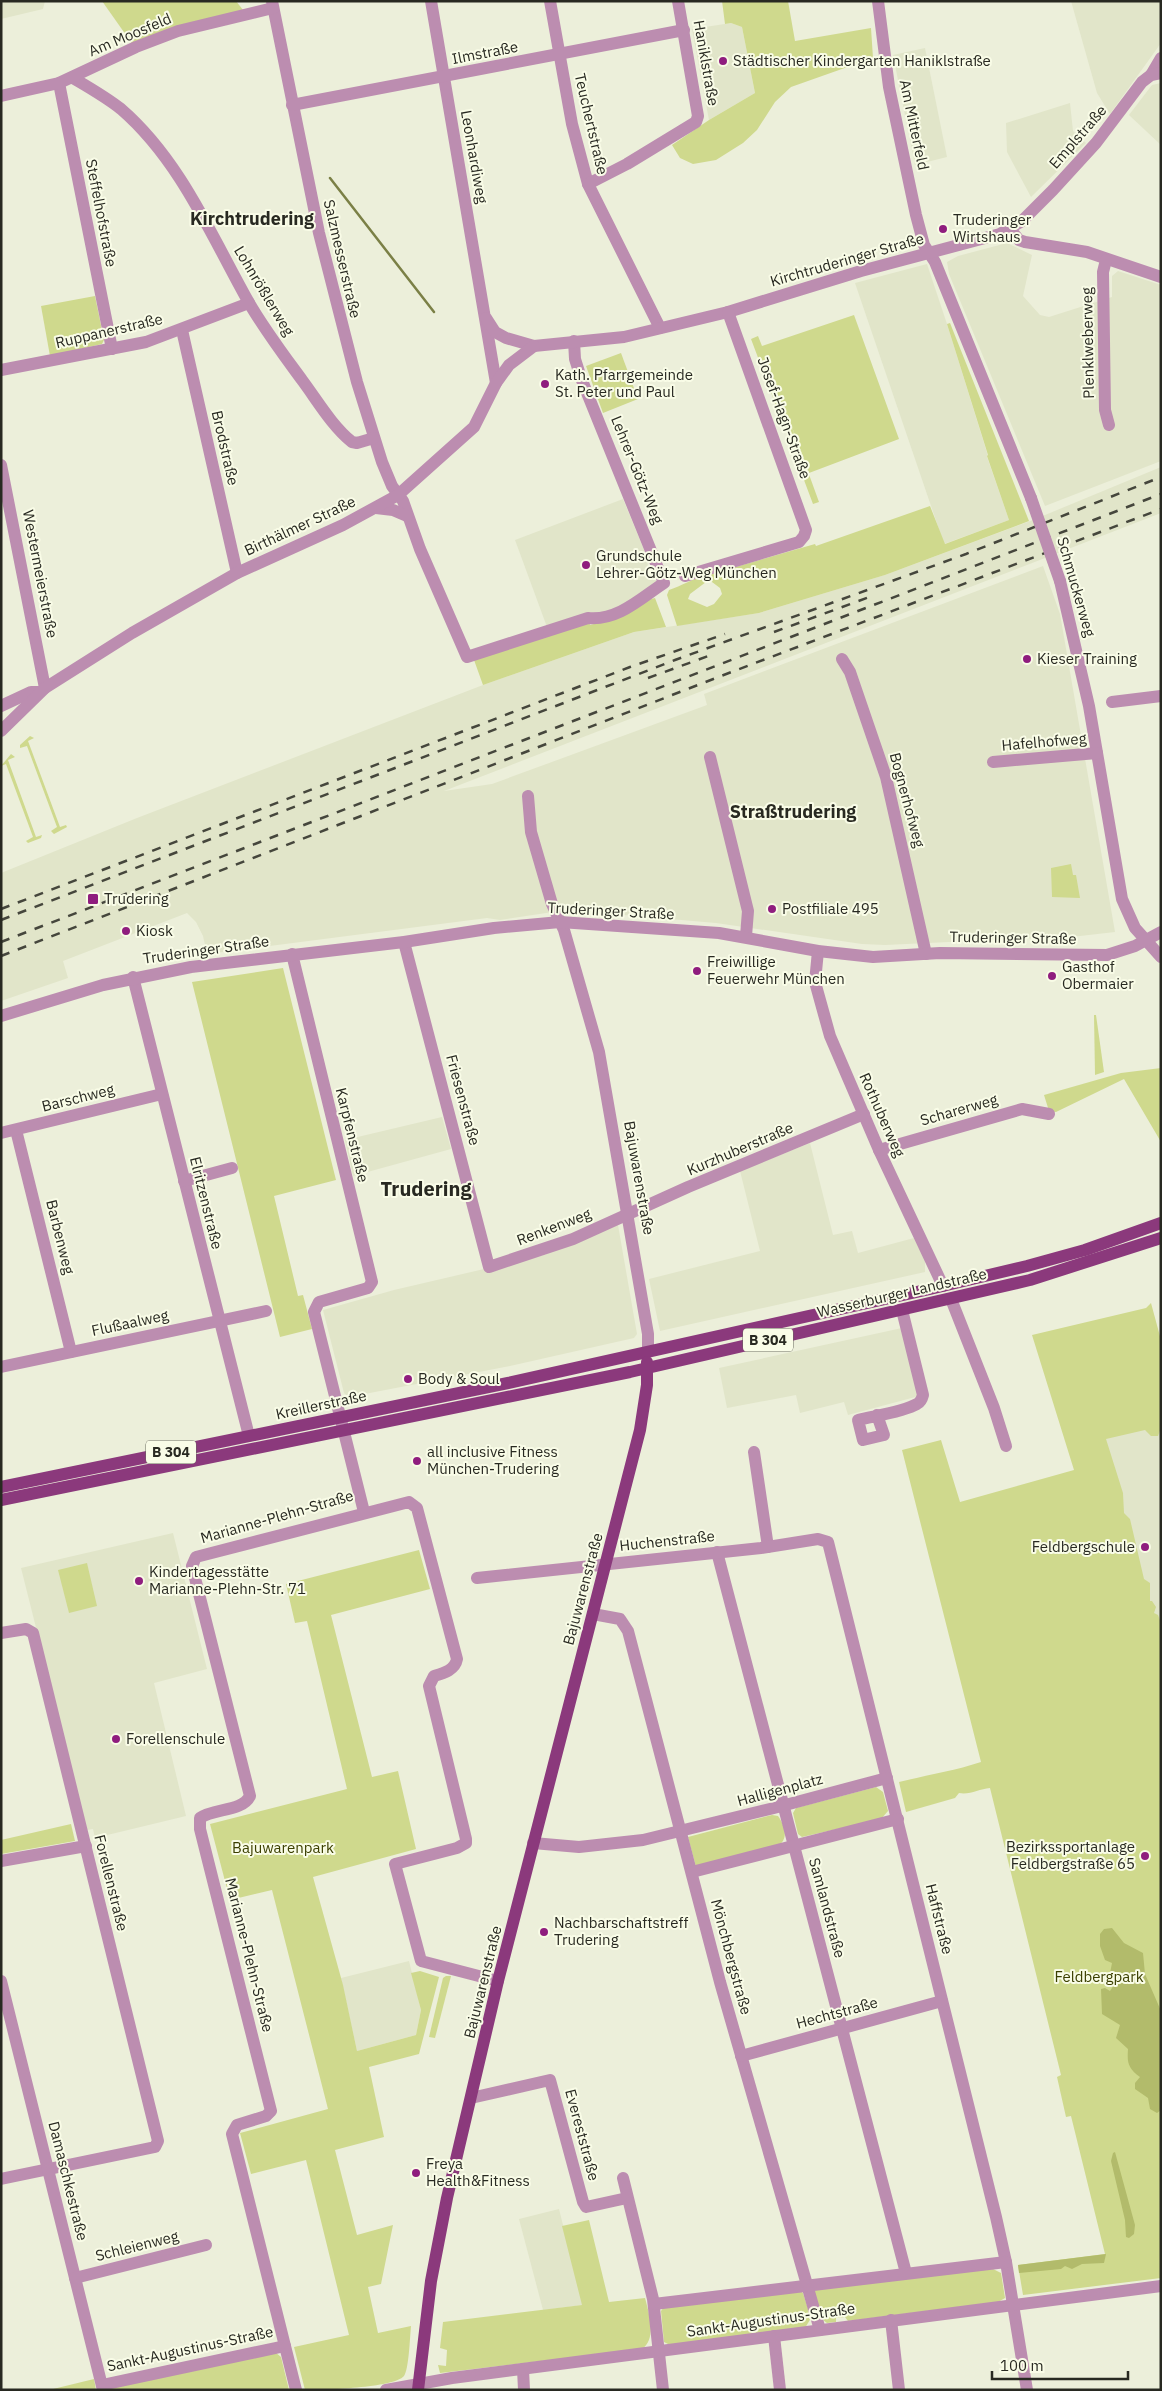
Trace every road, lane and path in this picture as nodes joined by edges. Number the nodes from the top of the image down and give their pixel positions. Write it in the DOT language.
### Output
graph roads {
  1 [pos="431,1"];
  2 [pos="550,1"];
  3 [pos="678,1"];
  4 [pos="878,1"];
  5 [pos="272,5"];
  6 [pos="684,30"];
  7 [pos="559,55"];
  8 [pos="1161,58"];
  9 [pos="1156,74"];
  10 [pos="444,77"];
  11 [pos="73,78"];
  12 [pos="59,83"];
  13 [pos="1,96"];
  14 [pos="292,106"];
  15 [pos="588,184"];
  16 [pos="1010,229"];
  17 [pos="930,253"];
  18 [pos="1106,260"];
  19 [pos="1161,278"];
  20 [pos="249,303"];
  21 [pos="728,312"];
  22 [pos="486,318"];
  23 [pos="660,328"];
  24 [pos="182,330"];
  25 [pos="574,341"];
  26 [pos="534,346"];
  27 [pos="112,349"];
  28 [pos="1,370"];
  29 [pos="496,384"];
  30 [pos="1109,425"];
  31 [pos="374,438"];
  32 [pos="1,468"];
  33 [pos="398,495"];
  34 [pos="376,508"];
  35 [pos="407,516"];
  36 [pos="237,573"];
  37 [pos="684,576"];
  38 [pos="588,618"];
  39 [pos="842,658"];
  40 [pos="42,690"];
  41 [pos="1161,696"];
  42 [pos="1112,702"];
  43 [pos="2,706"];
  44 [pos="14,717"];
  45 [pos="1,731"];
  46 [pos="1097,754"];
  47 [pos="710,757"];
  48 [pos="993,762"];
  49 [pos="528,796"];
  50 [pos="560,922"];
  51 [pos="1161,932"];
  52 [pos="746,936"];
  53 [pos="404,942"];
  54 [pos="1145,942"];
  55 [pos="818,951"];
  56 [pos="292,954"];
  57 [pos="926,954"];
  58 [pos="1161,957"];
  59 [pos="133,977"];
  60 [pos="1,1016"];
  61 [pos="162,1094"];
  62 [pos="864,1114"];
  63 [pos="1049,1114"];
  64 [pos="16,1130"];
  65 [pos="1,1133"];
  66 [pos="879,1150"];
  67 [pos="232,1168"];
  68 [pos="184,1180"];
  69 [pos="629,1214"];
  70 [pos="1161,1223"];
  71 [pos="1161,1238"];
  72 [pos="489,1266"];
  73 [pos="943,1286"];
  74 [pos="951,1299"];
  75 [pos="902,1310"];
  76 [pos="266,1311"];
  77 [pos="220,1320"];
  78 [pos="71,1352"];
  79 [pos="648,1352"];
  80 [pos="1,1367"];
  81 [pos="647,1368"];
  82 [pos="877,1415"];
  83 [pos="342,1424"];
  84 [pos="249,1436"];
  85 [pos="1006,1446"];
  86 [pos="754,1452"];
  87 [pos="1,1488"];
  88 [pos="1,1500"];
  89 [pos="364,1512"];
  90 [pos="828,1542"];
  91 [pos="768,1547"];
  92 [pos="718,1552"];
  93 [pos="606,1563"];
  94 [pos="477,1578"];
  95 [pos="593,1614"];
  96 [pos="1,1632"];
  97 [pos="887,1778"];
  98 [pos="784,1806"];
  99 [pos="898,1819"];
  100 [pos="681,1832"];
  101 [pos="533,1843"];
  102 [pos="86,1846"];
  103 [pos="794,1846"];
  104 [pos="1,1861"];
  105 [pos="692,1872"];
  106 [pos="1,1981"];
  107 [pos="498,1981"];
  108 [pos="942,2001"];
  109 [pos="842,2029"];
  110 [pos="740,2056"];
  111 [pos="471,2098"];
  112 [pos="48,2170"];
  113 [pos="623,2178"];
  114 [pos="1,2179"];
  115 [pos="627,2198"];
  116 [pos="206,2245"];
  117 [pos="1006,2262"];
  118 [pos="906,2273"];
  119 [pos="75,2278"];
  120 [pos="808,2284"];
  121 [pos="1161,2286"];
  122 [pos="654,2304"];
  123 [pos="1013,2306"];
  124 [pos="891,2320"];
  125 [pos="820,2330"];
  126 [pos="774,2336"];
  127 [pos="285,2346"];
  128 [pos="658,2351"];
  129 [pos="523,2369"];
  130 [pos="419,2386"];
  131 [pos="102,2387"];
  132 [pos="296,2390"];
  133 [pos="386,2390"];
  134 [pos="524,2390"];
  135 [pos="663,2390"];
  136 [pos="780,2390"];
  137 [pos="899,2390"];
  138 [pos="1027,2390"];
  1 -- 10 [label="street, Leonhardiweg"];
  2 -- 7 [label="street, Teuchertstraße"];
  3 -- 6 [label="street, Haniklstraße"];
  4 -- 17 [label="street, Am Mitterfeld"];
  5 -- 11 [label="street, Am Moosfeld"];
  5 -- 14 [label="street, Salzmesserstraße"];
  6 -- 7 [label="street, Ilmstraße"];
  6 -- 15 [label="street, Haniklstraße"];
  7 -- 10 [label="street, Ilmstraße"];
  7 -- 15 [label="street, Teuchertstraße"];
  8 -- 9 [label="street, Emplstraße"];
  9 -- 16 [label="street, Emplstraße"];
  10 -- 14 [label="street, Ilmstraße"];
  10 -- 22 [label="street, Leonhardiweg"];
  11 -- 12 [label="street, Am Moosfeld"];
  11 -- 20 [label="street, Lohnrößlerweg"];
  12 -- 13 [label="street, Am Moosfeld"];
  12 -- 27 [label="street, Steffelhofstraße"];
  14 -- 31 [label="street, Salzmesserstraße"];
  15 -- 23 [label="street, Teuchertstraße"];
  16 -- 17 [label="street, Kirchtruderinger Straße"];
  16 -- 18 [label="street"];
  17 -- 21 [label="street, Kirchtruderinger Straße"];
  17 -- 46 [label="street, Schmuckerweg, bridge"];
  18 -- 19 [label="street"];
  18 -- 30 [label="street, Plenklweberweg"];
  20 -- 24 [label="street, Ruppanerstraße"];
  20 -- 31 [label="street, Lohnrößlerweg"];
  21 -- 23 [label="street, Kirchtruderinger Straße"];
  21 -- 37 [label="street, Josef-Hagn-Straße"];
  22 -- 26 [label="street"];
  22 -- 29 [label="street, Leonhardiweg"];
  23 -- 25 [label="street, Kirchtruderinger Straße"];
  24 -- 27 [label="street, Ruppanerstraße"];
  24 -- 36 [label="street, Brodstraße"];
  25 -- 26 [label="street, Kirchtruderinger Straße"];
  25 -- 38 [label="street, Lehrer-Götz-Weg"];
  26 -- 29 [label="street, Birthälmer Straße"];
  27 -- 28 [label="street, Ruppanerstraße"];
  29 -- 33 [label="street, Birthälmer Straße"];
  31 -- 33 [label="street, Salzmesserstraße"];
  32 -- 40 [label="street, Westermeierstraße"];
  33 -- 34 [label="street, Birthälmer Straße"];
  33 -- 35 [label="street, Salzmesserstraße"];
  34 -- 35 [label="street"];
  34 -- 36 [label="street, Birthälmer Straße"];
  35 -- 38 [label="street, Salzmesserstraße"];
  36 -- 40 [label="street, Birthälmer Straße"];
  39 -- 57 [label="street, Bognerhofweg"];
  40 -- 43 [label="street, Birthälmer Straße"];
  40 -- 44 [label="street, Birthälmer Straße"];
  41 -- 42 [label="street"];
  43 -- 44 [label="street, Birthälmer Straße"];
  44 -- 45 [label="street, Birthälmer Straße"];
  46 -- 48 [label="street, Hafelhofweg"];
  46 -- 54 [label="street, Schmuckerweg"];
  47 -- 52 [label="street"];
  49 -- 50 [label="street, Bajuwarenstraße"];
  50 -- 52 [label="street, Truderinger Straße"];
  50 -- 53 [label="street, Truderinger Straße"];
  50 -- 69 [label="street, Bajuwarenstraße"];
  51 -- 54 [label="street, Truderinger Straße"];
  52 -- 55 [label="street, Truderinger Straße"];
  53 -- 56 [label="street, Truderinger Straße"];
  53 -- 72 [label="street, Friesenstraße"];
  54 -- 57 [label="street, Truderinger Straße"];
  54 -- 58 [label="street, Schmuckerweg"];
  55 -- 57 [label="street, Truderinger Straße"];
  55 -- 62 [label="street, Rothuberweg"];
  56 -- 59 [label="street, Truderinger Straße"];
  56 -- 83 [label="street, Karpfenstraße"];
  59 -- 60 [label="street, Truderinger Straße"];
  59 -- 61 [label="street, Elritzenstraße"];
  61 -- 64 [label="street, Barschweg"];
  61 -- 68 [label="street, Elritzenstraße"];
  62 -- 66 [label="street, Rothuberweg"];
  62 -- 69 [label="street, Kurzhuberstraße"];
  63 -- 66 [label="street, Scharerweg"];
  64 -- 65 [label="street, Barschweg"];
  64 -- 78 [label="street, Barbenweg"];
  66 -- 73 [label="street, Rothuberweg"];
  67 -- 68 [label="street"];
  68 -- 77 [label="street, Elritzenstraße"];
  69 -- 72 [label="street, Renkenweg"];
  69 -- 79 [label="street, Bajuwarenstraße"];
  70 -- 73 [label="main road, Wasserburger Landstraße / B 304"];
  71 -- 74 [label="main road, Wasserburger Landstraße / B 304"];
  73 -- 79 [label="main road, Wasserburger Landstraße / B 304"];
  74 -- 75 [label="main road, Wasserburger Landstraße / B 304"];
  74 -- 85 [label="street"];
  75 -- 81 [label="main road, Wasserburger Landstraße / B 304"];
  75 -- 82 [label="street"];
  76 -- 77 [label="street, Flußaalweg"];
  77 -- 78 [label="street, Flußaalweg"];
  77 -- 84 [label="street, Elritzenstraße"];
  78 -- 80 [label="street, Flußaalweg"];
  79 -- 81 [label="main road, Bajuwarenstraße"];
  79 -- 83 [label="main road, Kreillerstraße / B 304"];
  81 -- 83 [label="main road, Kreillerstraße / B 304"];
  81 -- 93 [label="main road, Bajuwarenstraße"];
  83 -- 84 [label="main road, Kreillerstraße / B 304"];
  83 -- 88 [label="main road, Kreillerstraße / B 304"];
  83 -- 89 [label="street, Marianne-Plehn-Straße"];
  84 -- 87 [label="main road, Kreillerstraße / B 304"];
  86 -- 91 [label="street"];
  89 -- 107 [label="street"];
  89 -- 127 [label="street, Marianne-Plehn-Straße"];
  90 -- 91 [label="street, Huchenstraße"];
  90 -- 97 [label="street, Haffstraße"];
  91 -- 92 [label="street, Huchenstraße"];
  92 -- 93 [label="street, Huchenstraße"];
  92 -- 98 [label="street, Samlandstraße"];
  93 -- 94 [label="street, Huchenstraße"];
  93 -- 95 [label="main road, Bajuwarenstraße"];
  95 -- 100 [label="street, Mönchbergstraße"];
  95 -- 101 [label="main road, Bajuwarenstraße"];
  96 -- 102 [label="street, Forellenstraße"];
  97 -- 98 [label="street, Halligenplatz"];
  97 -- 99 [label="street, Haffstraße"];
  98 -- 100 [label="street, Halligenplatz"];
  98 -- 103 [label="street, Samlandstraße"];
  99 -- 103 [label="street"];
  99 -- 108 [label="street, Haffstraße"];
  100 -- 101 [label="street, Halligenplatz"];
  100 -- 105 [label="street, Mönchbergstraße"];
  101 -- 107 [label="main road, Bajuwarenstraße"];
  102 -- 104 [label="street"];
  102 -- 112 [label="street, Forellenstraße"];
  103 -- 105 [label="street"];
  103 -- 109 [label="street, Samlandstraße"];
  105 -- 110 [label="street, Mönchbergstraße"];
  106 -- 112 [label="street, Damaschkestraße"];
  107 -- 111 [label="main road, Bajuwarenstraße"];
  108 -- 109 [label="street, Hechtstraße"];
  108 -- 117 [label="street, Haffstraße"];
  109 -- 110 [label="street, Hechtstraße"];
  109 -- 118 [label="street, Samlandstraße"];
  110 -- 120 [label="street, Mönchbergstraße"];
  111 -- 115 [label="street, Evereststraße"];
  111 -- 130 [label="main road, Bajuwarenstraße"];
  112 -- 114 [label="street"];
  112 -- 119 [label="street, Damaschkestraße"];
  113 -- 115 [label="street, Evereststraße"];
  115 -- 122 [label="street, Evereststraße"];
  116 -- 119 [label="street, Schleienweg"];
  117 -- 118 [label="street, Sankt-Augustinus-Straße"];
  117 -- 123 [label="street, Haffstraße"];
  118 -- 120 [label="street, Sankt-Augustinus-Straße"];
  119 -- 131 [label="street, Damaschkestraße"];
  120 -- 122 [label="street, Sankt-Augustinus-Straße"];
  120 -- 125 [label="street, Mönchbergstraße"];
  121 -- 123 [label="street, Sankt-Augustinus-Straße"];
  122 -- 128 [label="street, Evereststraße"];
  123 -- 124 [label="street, Sankt-Augustinus-Straße"];
  123 -- 138 [label="street, Haffstraße"];
  124 -- 125 [label="street, Sankt-Augustinus-Straße"];
  124 -- 137 [label="street"];
  125 -- 126 [label="street, Sankt-Augustinus-Straße"];
  126 -- 128 [label="street, Sankt-Augustinus-Straße"];
  126 -- 136 [label="street"];
  127 -- 131 [label="street, Sankt-Augustinus-Straße"];
  127 -- 132 [label="street, Marianne-Plehn-Straße"];
  128 -- 129 [label="street, Sankt-Augustinus-Straße"];
  128 -- 135 [label="street, Evereststraße"];
  129 -- 130 [label="street, Sankt-Augustinus-Straße"];
  129 -- 134 [label="street"];
  130 -- 133 [label="street, Sankt-Augustinus-Straße"];
}
